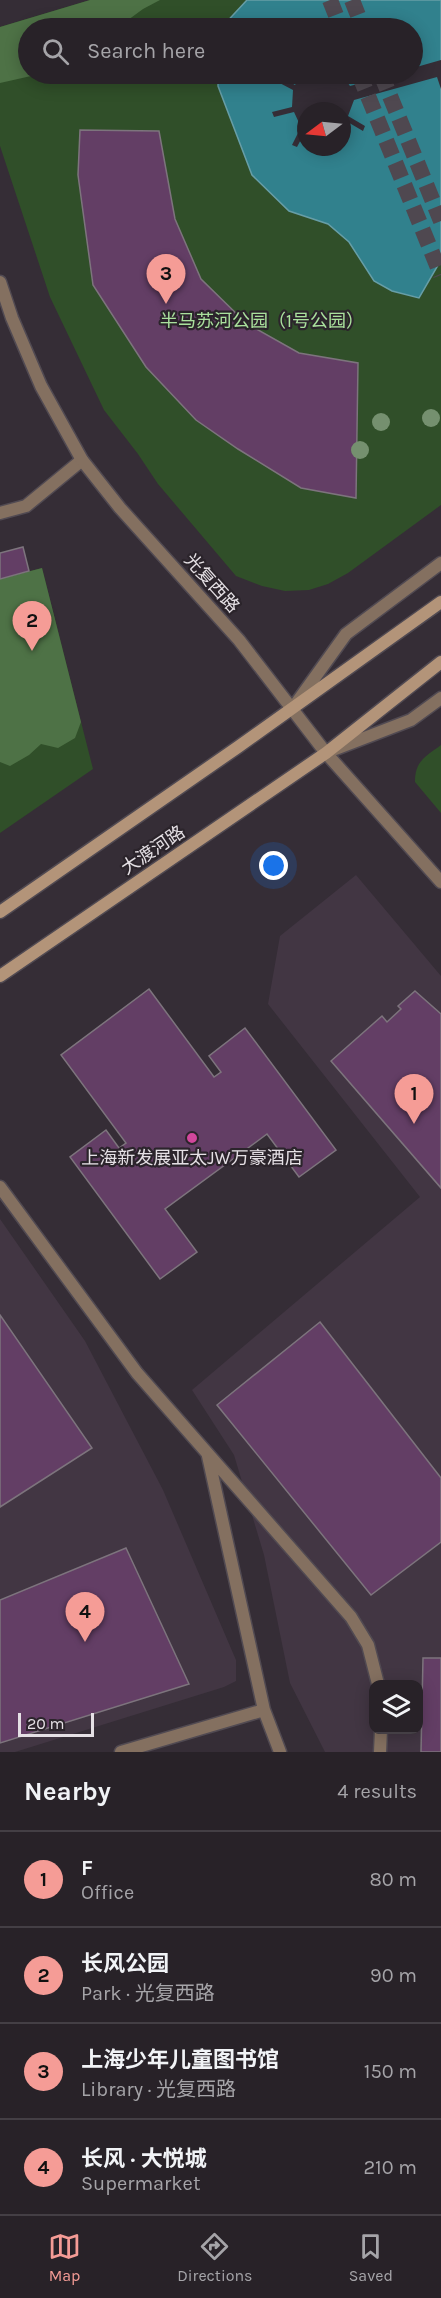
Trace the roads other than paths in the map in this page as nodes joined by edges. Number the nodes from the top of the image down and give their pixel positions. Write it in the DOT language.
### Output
graph roads {
  1 [pos="0,282"];
  2 [pos="82,460"];
  3 [pos="0,513"];
  4 [pos="441,563"];
  5 [pos="441,602"];
  6 [pos="441,662"];
  7 [pos="441,699"];
  8 [pos="293,709"];
  9 [pos="326,753"];
  10 [pos="441,882"];
  11 [pos="0,912"];
  12 [pos="0,976"];
  13 [pos="0,1187"];
  14 [pos="208,1453"];
  15 [pos="377,1680"];
  16 [pos="264,1710"];
  17 [pos="381,1734"];
  18 [pos="121,1752"];
  19 [pos="280,1752"];
  20 [pos="380,1752"];
  1 -- 2 [label="street, 光复西路"];
  2 -- 3 [label="street"];
  2 -- 8 [label="street, 光复西路"];
  4 -- 8 [label="street, 大渡河路"];
  5 -- 8 [label="main road, 大渡河路"];
  6 -- 9 [label="main road, 大渡河路"];
  7 -- 9 [label="street, 大渡河路"];
  8 -- 9 [label="street, 光复西路"];
  8 -- 11 [label="main road, 大渡河路"];
  9 -- 10 [label="street, 光复西路"];
  9 -- 12 [label="main road, 大渡河路"];
  13 -- 14 [label="street"];
  14 -- 15 [label="street"];
  14 -- 16 [label="street"];
  16 -- 18 [label="street"];
  16 -- 19 [label="street"];
  17 -- 20 [label="street"];
}
